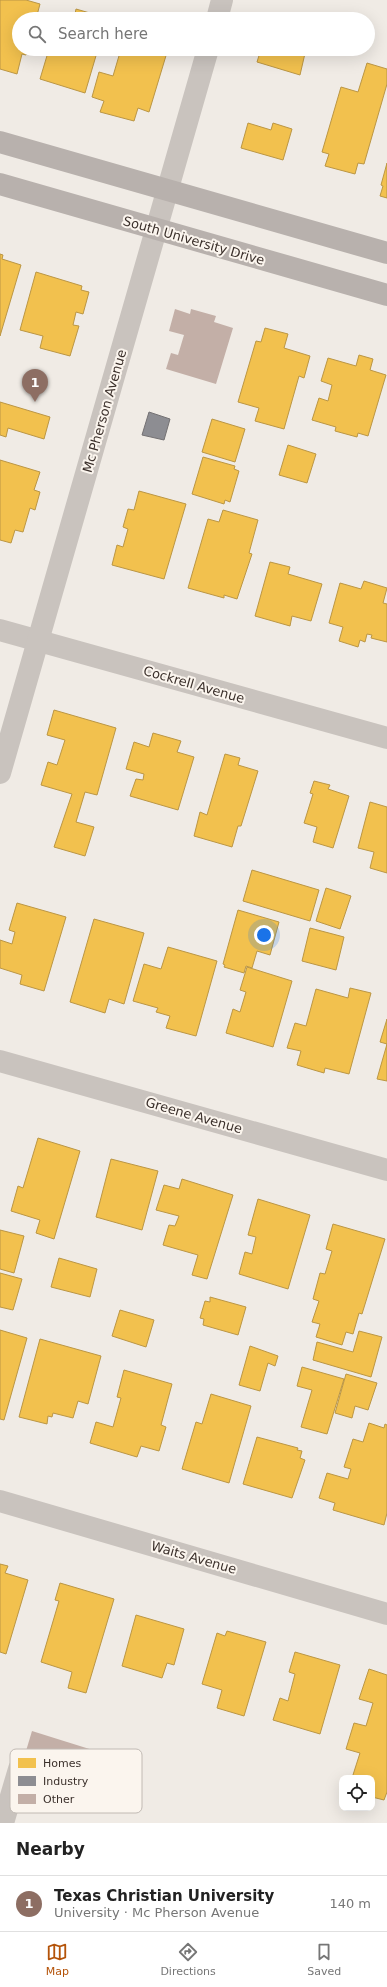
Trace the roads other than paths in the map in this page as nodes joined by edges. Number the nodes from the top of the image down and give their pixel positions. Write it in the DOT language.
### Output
graph roads {
  1 [pos="222,0"];
  2 [pos="218,12"];
  3 [pos="206,56"];
  4 [pos="0,142"];
  5 [pos="0,184"];
  6 [pos="167,190"];
  7 [pos="156,229"];
  8 [pos="387,253"];
  9 [pos="387,295"];
  10 [pos="0,630"];
  11 [pos="38,640"];
  12 [pos="387,738"];
  13 [pos="0,773"];
  14 [pos="0,1061"];
  15 [pos="387,1170"];
  16 [pos="0,1500"];
  17 [pos="387,1614"];
  18 [pos="10,1799"];
  19 [pos="3,1823"];
  1 -- 2 [label="street"];
  3 -- 6 [label="street, Mc Pherson Avenue"];
  4 -- 6 [label="main road"];
  5 -- 7 [label="main road, South University Drive"];
  6 -- 7 [label="street, Mc Pherson Avenue"];
  6 -- 8 [label="main road"];
  7 -- 9 [label="main road, South University Drive"];
  7 -- 11 [label="street, Mc Pherson Avenue"];
  10 -- 11 [label="street, Cockrell Avenue"];
  11 -- 12 [label="street, Cockrell Avenue"];
  11 -- 13 [label="street, Mc Pherson Avenue"];
  14 -- 15 [label="street, Greene Avenue"];
  16 -- 17 [label="street, Waits Avenue"];
  18 -- 19 [label="street"];
}
